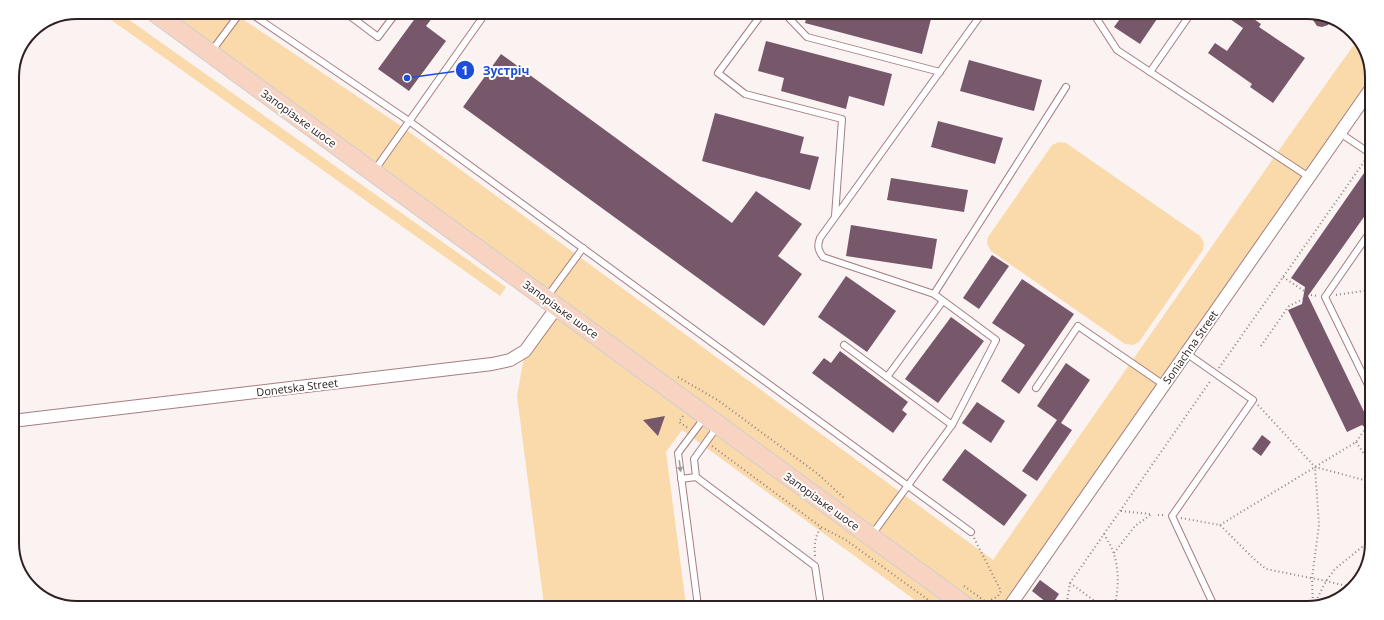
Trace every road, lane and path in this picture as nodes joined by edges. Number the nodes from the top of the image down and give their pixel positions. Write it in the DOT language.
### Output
graph roads {
  1 [pos="164,19"];
  2 [pos="236,19"];
  3 [pos="259,19"];
  4 [pos="354,19"];
  5 [pos="392,19"];
  6 [pos="481,19"];
  7 [pos="758,19"];
  8 [pos="790,19"];
  9 [pos="978,19"];
  10 [pos="1097,19"];
  11 [pos="1187,19"];
  12 [pos="210,53"];
  13 [pos="940,72"];
  14 [pos="1150,72"];
  15 [pos="1066,87"];
  16 [pos="1365,97"];
  17 [pos="409,121"];
  18 [pos="1340,133"];
  19 [pos="1365,150"];
  20 [pos="373,172"];
  21 [pos="1309,177"];
  22 [pos="835,218"];
  23 [pos="1365,239"];
  24 [pos="583,248"];
  25 [pos="1283,277"];
  26 [pos="1304,291"];
  27 [pos="1365,291"];
  28 [pos="934,294"];
  29 [pos="1325,297"];
  30 [pos="1302,300"];
  31 [pos="943,301"];
  32 [pos="552,303"];
  33 [pos="844,345"];
  34 [pos="1260,346"];
  35 [pos="1186,353"];
  36 [pos="887,377"];
  37 [pos="1365,379"];
  38 [pos="1164,385"];
  39 [pos="1036,388"];
  40 [pos="703,391"];
  41 [pos="1254,400"];
  42 [pos="19,420"];
  43 [pos="713,420"];
  44 [pos="952,425"];
  45 [pos="1365,429"];
  46 [pos="1356,442"];
  47 [pos="715,448"];
  48 [pos="1365,456"];
  49 [pos="1314,467"];
  50 [pos="696,477"];
  51 [pos="682,479"];
  52 [pos="1365,480"];
  53 [pos="908,486"];
  54 [pos="844,498"];
  55 [pos="1120,510"];
  56 [pos="1172,516"];
  57 [pos="1220,525"];
  58 [pos="821,527"];
  59 [pos="971,532"];
  60 [pos="1104,534"];
  61 [pos="871,536"];
  62 [pos="1365,540"];
  63 [pos="1364,545"];
  64 [pos="1114,553"];
  65 [pos="815,566"];
  66 [pos="1312,578"];
  67 [pos="1326,581"];
  68 [pos="1346,586"];
  69 [pos="1317,600"];
  70 [pos="697,601"];
  71 [pos="820,601"];
  72 [pos="931,601"];
  73 [pos="959,601"];
  74 [pos="989,601"];
  75 [pos="1013,601"];
  76 [pos="1067,601"];
  77 [pos="1095,601"];
  78 [pos="1116,601"];
  79 [pos="1212,601"];
  80 [pos="1314,601"];
  1 -- 12 [label="main road, Запорізьке шосе"];
  2 -- 12 [label="lane"];
  3 -- 17 [label="lane"];
  4 -- 5 [label="lane"];
  6 -- 17 [label="lane"];
  7 -- 22 [label="lane"];
  8 -- 13 [label="lane"];
  9 -- 13 [label="lane"];
  10 -- 14 [label="lane"];
  11 -- 14 [label="lane"];
  12 -- 20 [label="main road, Запорізьке шосе"];
  13 -- 22 [label="lane"];
  14 -- 21 [label="lane"];
  15 -- 28 [label="lane"];
  16 -- 18 [label="street, Soniachna Street"];
  17 -- 20 [label="lane"];
  17 -- 24 [label="lane"];
  18 -- 19 [label="lane"];
  18 -- 21 [label="street, Soniachna Street"];
  20 -- 32 [label="main road, Запорізьке шосе"];
  21 -- 35 [label="street, Soniachna Street"];
  22 -- 28 [label="lane"];
  23 -- 29 [label="lane"];
  24 -- 32 [label="lane"];
  24 -- 53 [label="lane"];
  25 -- 26 [label="path"];
  27 -- 29 [label="path"];
  28 -- 31 [label="lane"];
  29 -- 37 [label="lane"];
  30 -- 34 [label="path"];
  31 -- 36 [label="lane"];
  31 -- 44 [label="lane"];
  32 -- 42 [label="street, Donetska Street"];
  32 -- 43 [label="main road, Запорізьке шосе"];
  33 -- 36 [label="lane"];
  35 -- 38 [label="street, Soniachna Street"];
  35 -- 41 [label="lane"];
  36 -- 44 [label="lane"];
  38 -- 39 [label="lane"];
  38 -- 75 [label="street, Soniachna Street"];
  40 -- 54 [label="path"];
  41 -- 49 [label="path"];
  41 -- 56 [label="lane"];
  43 -- 50 [label="lane"];
  43 -- 51 [label="lane, one-way"];
  43 -- 61 [label="main road, Запорізьке шосе"];
  44 -- 53 [label="lane"];
  45 -- 46 [label="path"];
  46 -- 48 [label="path"];
  46 -- 49 [label="path"];
  47 -- 58 [label="path"];
  49 -- 52 [label="path"];
  49 -- 57 [label="path"];
  49 -- 66 [label="path"];
  50 -- 51 [label="lane"];
  50 -- 65 [label="lane"];
  51 -- 70 [label="lane"];
  53 -- 59 [label="lane"];
  53 -- 61 [label="lane"];
  55 -- 64 [label="path"];
  56 -- 57 [label="path"];
  56 -- 79 [label="lane"];
  57 -- 66 [label="path"];
  58 -- 65 [label="path"];
  58 -- 72 [label="path"];
  59 -- 74 [label="path"];
  60 -- 64 [label="path"];
  61 -- 73 [label="main road, Запорізьке шосе"];
  62 -- 63 [label="path"];
  63 -- 67 [label="path"];
  64 -- 78 [label="path"];
  65 -- 71 [label="lane"];
  66 -- 67 [label="path"];
  66 -- 80 [label="path"];
  67 -- 68 [label="path"];
  67 -- 69 [label="path"];
  76 -- 77 [label="path"];
}
